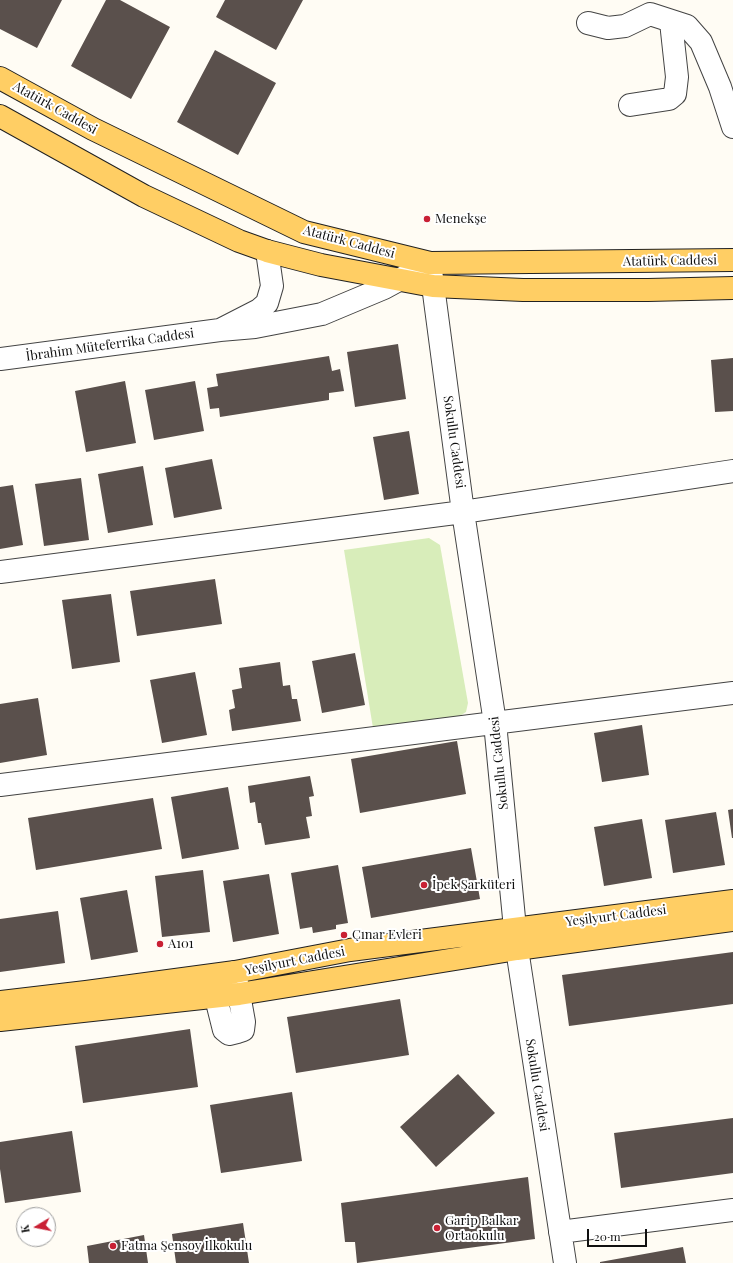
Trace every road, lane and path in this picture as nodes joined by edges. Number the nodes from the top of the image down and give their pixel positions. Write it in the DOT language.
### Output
graph roads {
  1 [pos="663,13"];
  2 [pos="588,23"];
  3 [pos="0,78"];
  4 [pos="630,105"];
  5 [pos="0,116"];
  6 [pos="733,127"];
  7 [pos="267,251"];
  8 [pos="733,260"];
  9 [pos="430,263"];
  10 [pos="398,280"];
  11 [pos="433,286"];
  12 [pos="733,288"];
  13 [pos="220,330"];
  14 [pos="0,359"];
  15 [pos="733,471"];
  16 [pos="463,512"];
  17 [pos="0,572"];
  18 [pos="733,693"];
  19 [pos="496,723"];
  20 [pos="0,785"];
  21 [pos="733,901"];
  22 [pos="733,920"];
  23 [pos="516,939"];
  24 [pos="235,972"];
  25 [pos="214,975"];
  26 [pos="239,994"];
  27 [pos="216,998"];
  28 [pos="0,1002"];
  29 [pos="0,1020"];
  30 [pos="733,1210"];
  31 [pos="560,1232"];
  32 [pos="565,1263"];
  1 -- 2 [label="street"];
  1 -- 4 [label="street"];
  1 -- 6 [label="street"];
  3 -- 9 [label="main road, Atatürk Caddesi"];
  5 -- 7 [label="main road, Atatürk Caddesi"];
  7 -- 10 [label="main road, Atatürk Caddesi"];
  7 -- 13 [label="street"];
  8 -- 9 [label="main road, Atatürk Caddesi"];
  9 -- 10 [label="street, İbrahim Müteferrika Caddesi"];
  9 -- 11 [label="street, Sokullu Caddesi"];
  10 -- 11 [label="main road, Atatürk Caddesi"];
  10 -- 13 [label="street, İbrahim Müteferrika Caddesi"];
  11 -- 12 [label="main road, Atatürk Caddesi"];
  11 -- 16 [label="street, Sokullu Caddesi"];
  13 -- 14 [label="street, İbrahim Müteferrika Caddesi"];
  15 -- 16 [label="street"];
  16 -- 17 [label="street"];
  16 -- 19 [label="street, Sokullu Caddesi"];
  18 -- 19 [label="street"];
  19 -- 20 [label="street"];
  19 -- 23 [label="street, Sokullu Caddesi"];
  21 -- 23 [label="main road, Yeşilyurt Caddesi"];
  22 -- 23 [label="main road, Yeşilyurt Caddesi"];
  23 -- 24 [label="main road, Yeşilyurt Caddesi"];
  23 -- 26 [label="main road, Yeşilyurt Caddesi"];
  23 -- 31 [label="street, Sokullu Caddesi"];
  24 -- 25 [label="main road, Yeşilyurt Caddesi"];
  24 -- 26 [label="street"];
  25 -- 27 [label="street"];
  25 -- 28 [label="main road, Yeşilyurt Caddesi"];
  26 -- 27 [label="main road, Yeşilyurt Caddesi"];
  26 -- 27 [label="street"];
  27 -- 29 [label="main road, Yeşilyurt Caddesi"];
  30 -- 31 [label="street"];
  31 -- 32 [label="street, Sokullu Caddesi"];
}
